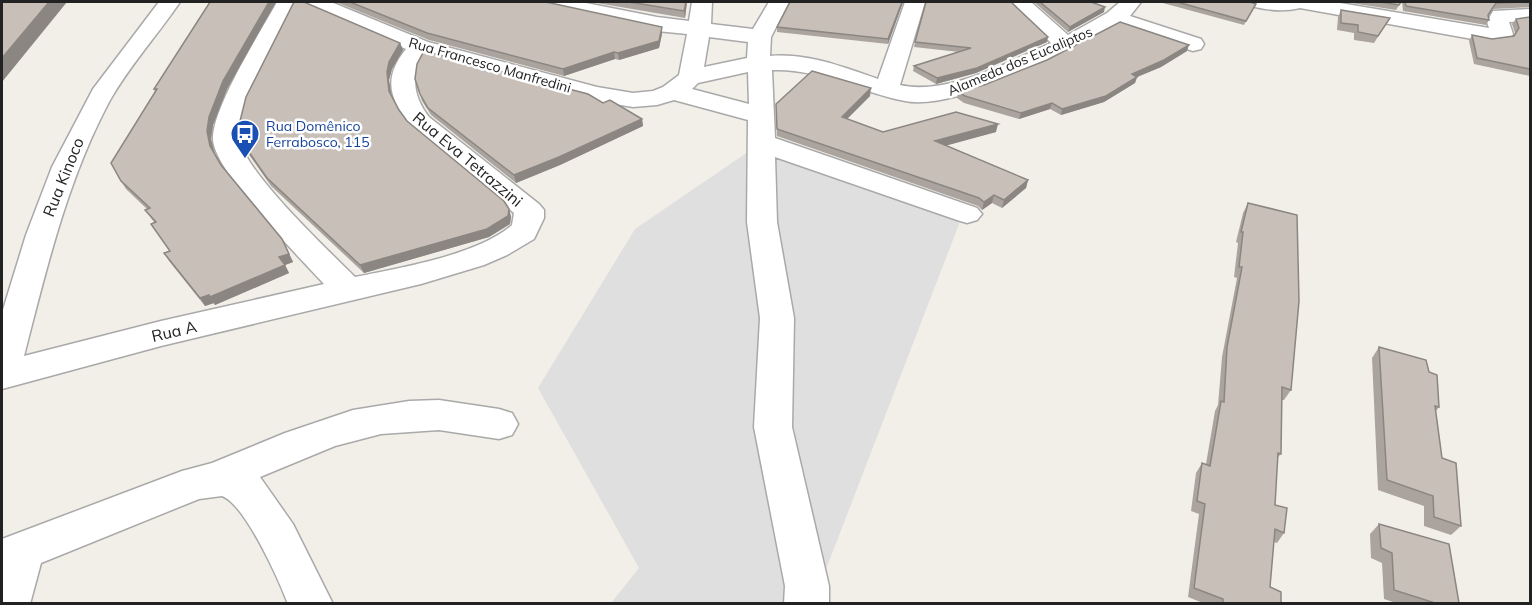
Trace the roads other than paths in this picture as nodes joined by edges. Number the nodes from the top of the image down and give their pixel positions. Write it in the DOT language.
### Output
graph roads {
  1 [pos="170,2"];
  2 [pos="287,2"];
  3 [pos="314,2"];
  4 [pos="553,2"];
  5 [pos="702,2"];
  6 [pos="779,2"];
  7 [pos="915,2"];
  8 [pos="1019,2"];
  9 [pos="1258,2"];
  10 [pos="1300,2"];
  11 [pos="1123,10"];
  12 [pos="1530,15"];
  13 [pos="699,30"];
  14 [pos="760,37"];
  15 [pos="1193,44"];
  16 [pos="1066,45"];
  17 [pos="420,47"];
  18 [pos="759,64"];
  19 [pos="681,85"];
  20 [pos="887,88"];
  21 [pos="762,129"];
  22 [pos="967,214"];
  23 [pos="348,290"];
  24 [pos="2,375"];
  25 [pos="499,424"];
  26 [pos="219,478"];
  27 [pos="12,555"];
  28 [pos="7,603"];
  29 [pos="311,603"];
  30 [pos="806,603"];
  1 -- 24 [label="street, Rua Kinoco"];
  2 -- 23 [label="street"];
  3 -- 17 [label="street, Rua Francesco Manfredini"];
  4 -- 13 [label="street"];
  5 -- 13 [label="street"];
  6 -- 14 [label="street"];
  7 -- 20 [label="street"];
  8 -- 16 [label="street"];
  9 -- 10 [label="street"];
  10 -- 12 [label="street"];
  11 -- 15 [label="street"];
  11 -- 16 [label="street, Alameda dos Eucaliptos"];
  13 -- 14 [label="street"];
  13 -- 19 [label="street"];
  14 -- 18 [label="street"];
  16 -- 20 [label="street, Alameda dos Eucaliptos"];
  17 -- 19 [label="street, Rua Francesco Manfredini"];
  17 -- 23 [label="street, Rua Eva Tetrazzini"];
  18 -- 19 [label="street, Alameda dos Eucaliptos"];
  18 -- 20 [label="street, Alameda dos Eucaliptos"];
  18 -- 21 [label="street"];
  19 -- 21 [label="street"];
  21 -- 22 [label="street"];
  21 -- 30 [label="street"];
  23 -- 24 [label="street, Rua A"];
  25 -- 26 [label="street"];
  26 -- 27 [label="street"];
  26 -- 29 [label="street"];
  27 -- 28 [label="street"];
}
